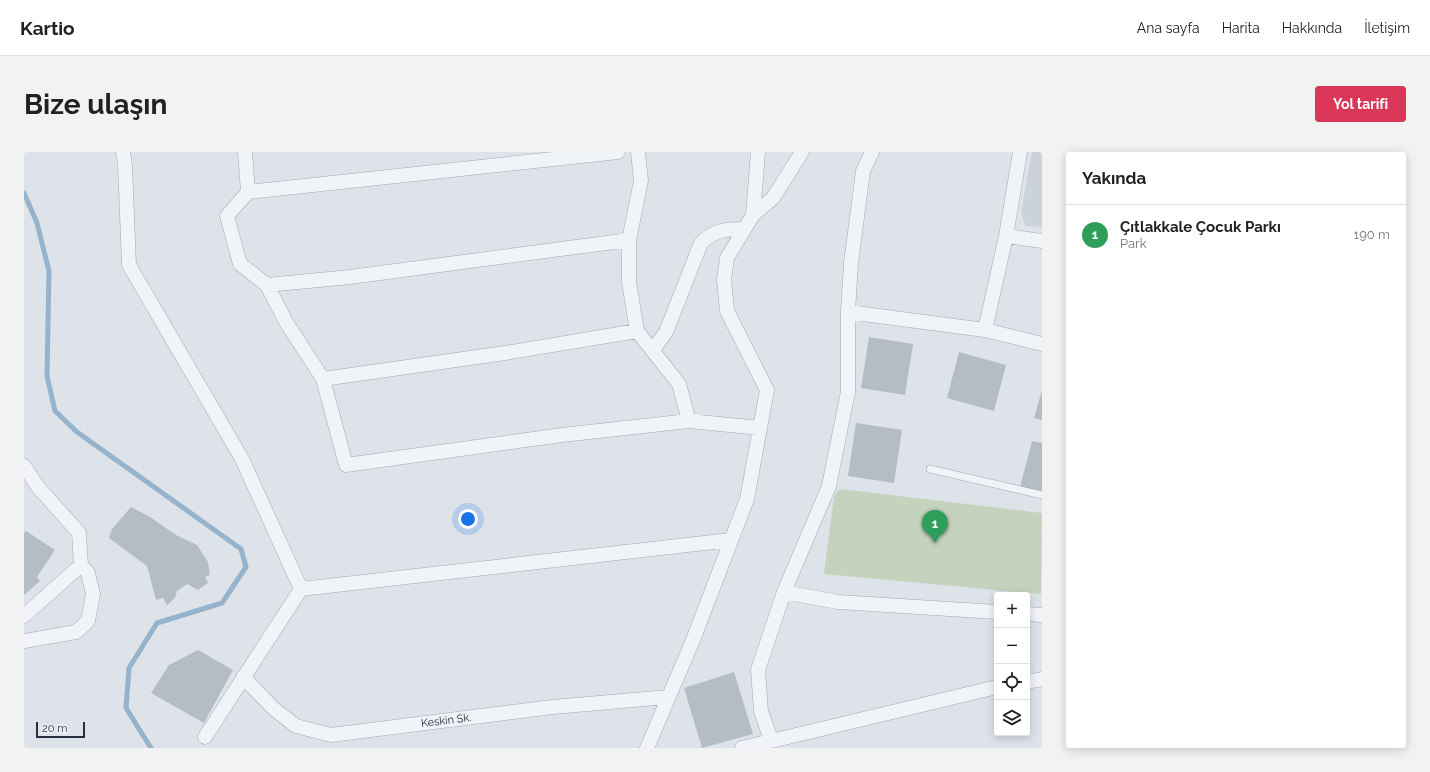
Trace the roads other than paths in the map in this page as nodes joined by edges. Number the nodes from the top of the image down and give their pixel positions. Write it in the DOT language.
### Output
graph roads {
  1 [pos="123,152"];
  2 [pos="245,152"];
  3 [pos="618,152"];
  4 [pos="638,152"];
  5 [pos="758,152"];
  6 [pos="802,152"];
  7 [pos="872,152"];
  8 [pos="1020,152"];
  9 [pos="248,192"];
  10 [pos="753,215"];
  11 [pos="744,229"];
  12 [pos="1006,236"];
  13 [pos="629,240"];
  14 [pos="1042,241"];
  15 [pos="267,285"];
  16 [pos="848,312"];
  17 [pos="985,330"];
  18 [pos="637,331"];
  19 [pos="1042,344"];
  20 [pos="653,350"];
  21 [pos="323,379"];
  22 [pos="688,421"];
  23 [pos="760,428"];
  24 [pos="24,466"];
  25 [pos="930,469"];
  26 [pos="1042,495"];
  27 [pos="731,540"];
  28 [pos="81,565"];
  29 [pos="301,589"];
  30 [pos="784,592"];
  31 [pos="994,612"];
  32 [pos="1030,614"];
  33 [pos="1042,615"];
  34 [pos="24,616"];
  35 [pos="24,641"];
  36 [pos="243,677"];
  37 [pos="1042,678"];
  38 [pos="1030,681"];
  39 [pos="994,688"];
  40 [pos="668,698"];
  41 [pos="205,737"];
  42 [pos="771,740"];
  43 [pos="647,748"];
  44 [pos="742,748"];
  1 -- 29 [label="street"];
  2 -- 9 [label="street"];
  3 -- 9 [label="street"];
  4 -- 13 [label="street"];
  5 -- 10 [label="street"];
  6 -- 10 [label="street"];
  7 -- 16 [label="street"];
  8 -- 12 [label="street"];
  9 -- 15 [label="street"];
  10 -- 11 [label="street"];
  11 -- 20 [label="street"];
  11 -- 23 [label="street"];
  12 -- 14 [label="street"];
  12 -- 17 [label="street"];
  13 -- 15 [label="street"];
  13 -- 18 [label="street"];
  15 -- 21 [label="street"];
  16 -- 17 [label="street"];
  16 -- 30 [label="street"];
  17 -- 19 [label="street"];
  18 -- 20 [label="street"];
  18 -- 21 [label="street"];
  20 -- 22 [label="street"];
  21 -- 22 [label="street"];
  22 -- 23 [label="street"];
  23 -- 27 [label="street"];
  24 -- 28 [label="street"];
  25 -- 26 [label="lane"];
  27 -- 29 [label="street"];
  27 -- 40 [label="street"];
  28 -- 34 [label="street"];
  28 -- 35 [label="street"];
  29 -- 36 [label="street"];
  30 -- 31 [label="street"];
  30 -- 42 [label="street"];
  32 -- 33 [label="street"];
  36 -- 40 [label="street, Keskin Sk."];
  36 -- 41 [label="street"];
  37 -- 38 [label="street"];
  39 -- 42 [label="street"];
  40 -- 43 [label="street"];
  42 -- 44 [label="street"];
}
